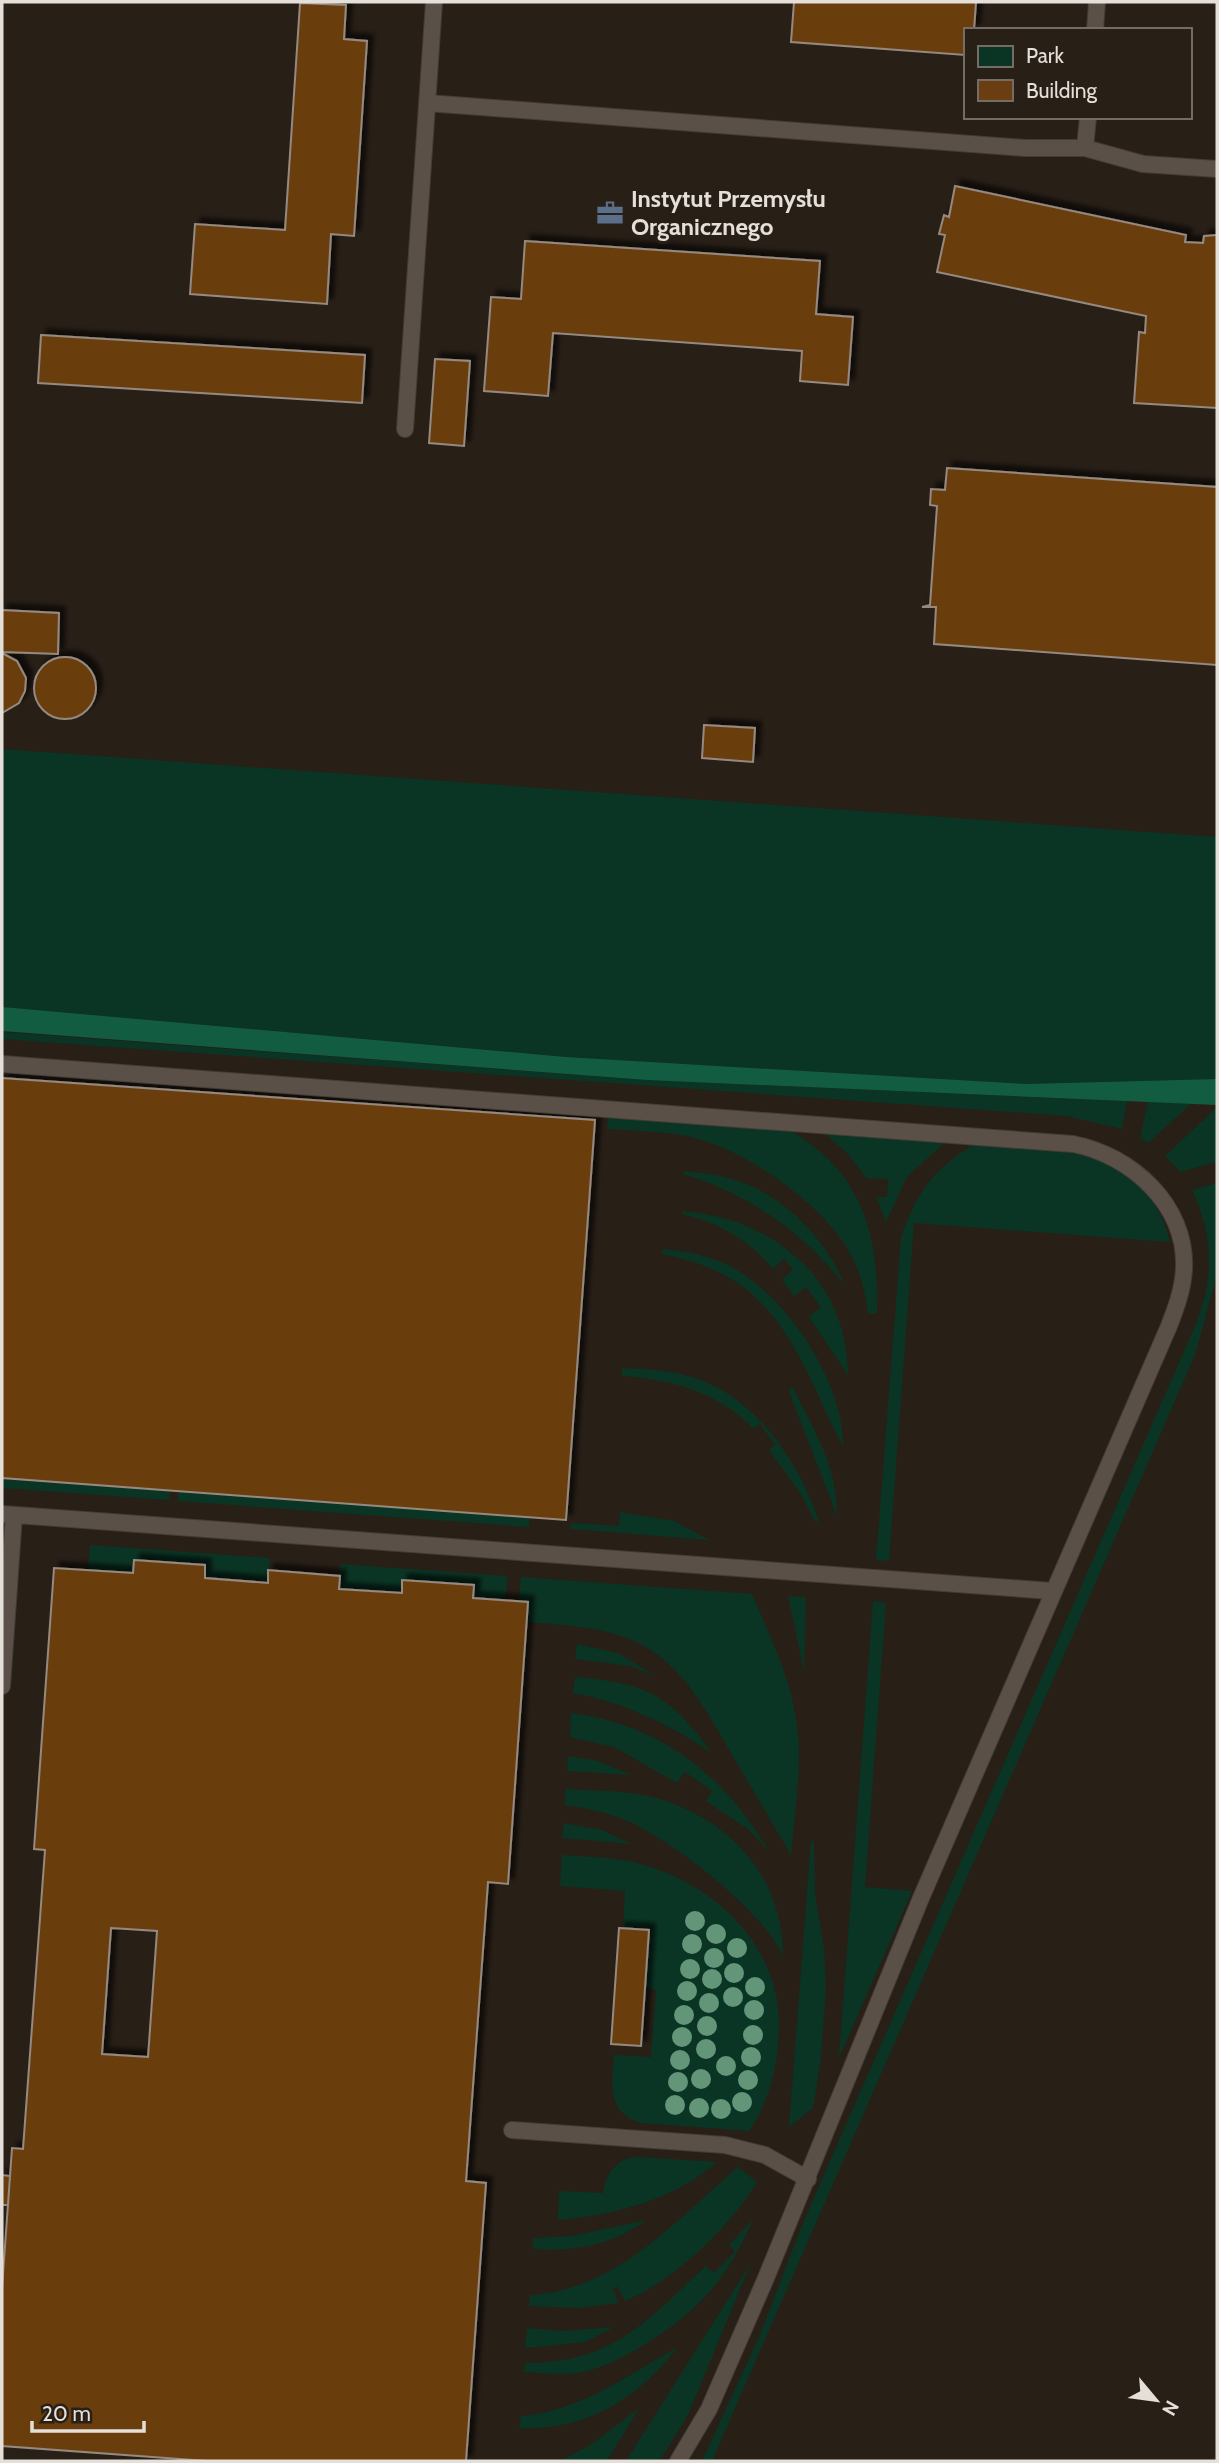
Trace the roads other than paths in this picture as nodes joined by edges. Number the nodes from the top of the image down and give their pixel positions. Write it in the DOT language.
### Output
graph roads {
  1 [pos="434,2"];
  2 [pos="1097,2"];
  3 [pos="1094,28"];
  4 [pos="427,103"];
  5 [pos="1088,119"];
  6 [pos="1085,148"];
  7 [pos="1217,169"];
  8 [pos="405,429"];
  9 [pos="2,1064"];
  10 [pos="8,1515"];
  11 [pos="1052,1591"];
  12 [pos="2,1686"];
  13 [pos="512,2130"];
  14 [pos="808,2179"];
  15 [pos="678,2461"];
  1 -- 4 [label="lane"];
  2 -- 3 [label="lane"];
  4 -- 6 [label="lane"];
  4 -- 8 [label="lane"];
  5 -- 6 [label="lane"];
  6 -- 7 [label="lane"];
  9 -- 11 [label="lane"];
  10 -- 11 [label="lane"];
  10 -- 12 [label="lane"];
  11 -- 14 [label="lane"];
  13 -- 14 [label="lane"];
  14 -- 15 [label="lane"];
}
